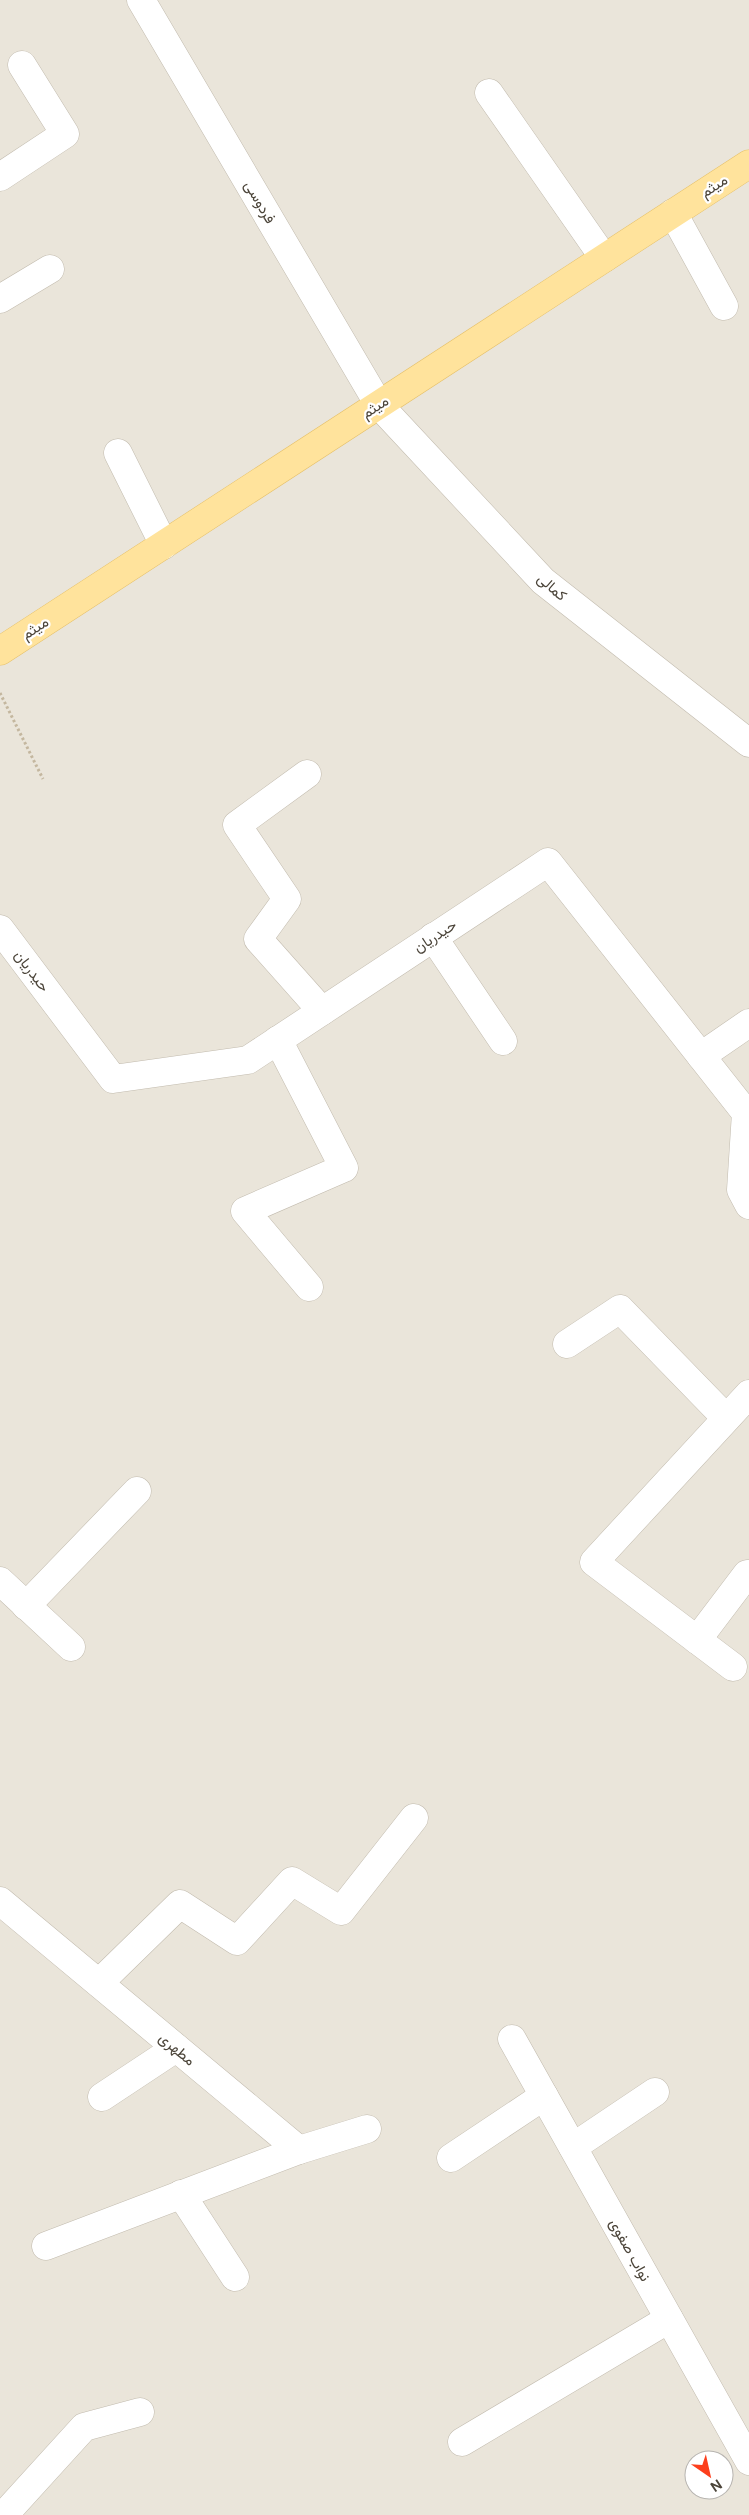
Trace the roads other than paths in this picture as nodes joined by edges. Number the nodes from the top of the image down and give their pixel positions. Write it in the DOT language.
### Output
graph roads {
  1 [pos="142,0"];
  2 [pos="22,65"];
  3 [pos="489,93"];
  4 [pos="749,164"];
  5 [pos="0,177"];
  6 [pos="673,213"];
  7 [pos="604,258"];
  8 [pos="50,269"];
  9 [pos="0,299"];
  10 [pos="724,306"];
  11 [pos="379,405"];
  12 [pos="118,453"];
  13 [pos="164,545"];
  14 [pos="0,651"];
  15 [pos="749,743"];
  16 [pos="307,774"];
  17 [pos="0,928"];
  18 [pos="433,937"];
  19 [pos="322,1011"];
  20 [pos="749,1023"];
  21 [pos="278,1040"];
  22 [pos="503,1041"];
  23 [pos="701,1056"];
  24 [pos="749,1205"];
  25 [pos="309,1287"];
  26 [pos="567,1344"];
  27 [pos="749,1394"];
  28 [pos="726,1418"];
  29 [pos="137,1491"];
  30 [pos="747,1574"];
  31 [pos="0,1581"];
  32 [pos="26,1606"];
  33 [pos="697,1640"];
  34 [pos="71,1647"];
  35 [pos="733,1667"];
  36 [pos="414,1818"];
  37 [pos="0,1901"];
  38 [pos="99,1983"];
  39 [pos="512,2039"];
  40 [pos="176,2048"];
  41 [pos="655,2092"];
  42 [pos="544,2096"];
  43 [pos="102,2097"];
  44 [pos="367,2129"];
  45 [pos="573,2147"];
  46 [pos="298,2150"];
  47 [pos="451,2158"];
  48 [pos="181,2194"];
  49 [pos="46,2246"];
  50 [pos="235,2277"];
  51 [pos="669,2319"];
  52 [pos="140,2412"];
  53 [pos="462,2442"];
  54 [pos="748,2458"];
  55 [pos="4,2515"];
  1 -- 11 [label="street, فردوسی"];
  2 -- 5 [label="street"];
  3 -- 7 [label="street"];
  4 -- 6 [label="main road, میثم"];
  6 -- 7 [label="main road, میثم"];
  6 -- 10 [label="street"];
  7 -- 11 [label="main road, میثم"];
  8 -- 9 [label="street"];
  11 -- 13 [label="main road, میثم"];
  11 -- 15 [label="street, کمالی"];
  12 -- 13 [label="street"];
  13 -- 14 [label="main road, میثم"];
  16 -- 19 [label="street"];
  17 -- 21 [label="street, حیدریان"];
  18 -- 19 [label="street, حیدریان"];
  18 -- 22 [label="street"];
  18 -- 23 [label="street, حیدریان"];
  19 -- 21 [label="street, حیدریان"];
  20 -- 23 [label="street"];
  21 -- 25 [label="street"];
  23 -- 24 [label="street, حیدریان"];
  26 -- 28 [label="street"];
  27 -- 28 [label="street"];
  28 -- 33 [label="street"];
  29 -- 32 [label="street"];
  30 -- 33 [label="street"];
  31 -- 32 [label="street"];
  32 -- 34 [label="street"];
  33 -- 35 [label="street"];
  36 -- 38 [label="street"];
  37 -- 38 [label="street, مطهری"];
  38 -- 40 [label="street, مطهری"];
  39 -- 42 [label="street, نواب صفوی"];
  40 -- 43 [label="street"];
  40 -- 46 [label="street, مطهری"];
  41 -- 45 [label="street"];
  42 -- 45 [label="street, نواب صفوی"];
  42 -- 47 [label="street"];
  44 -- 46 [label="street"];
  45 -- 51 [label="street, نواب صفوی"];
  46 -- 48 [label="street"];
  48 -- 49 [label="street"];
  48 -- 50 [label="street"];
  51 -- 53 [label="street"];
  51 -- 54 [label="street, نواب صفوی"];
  52 -- 55 [label="street"];
}
